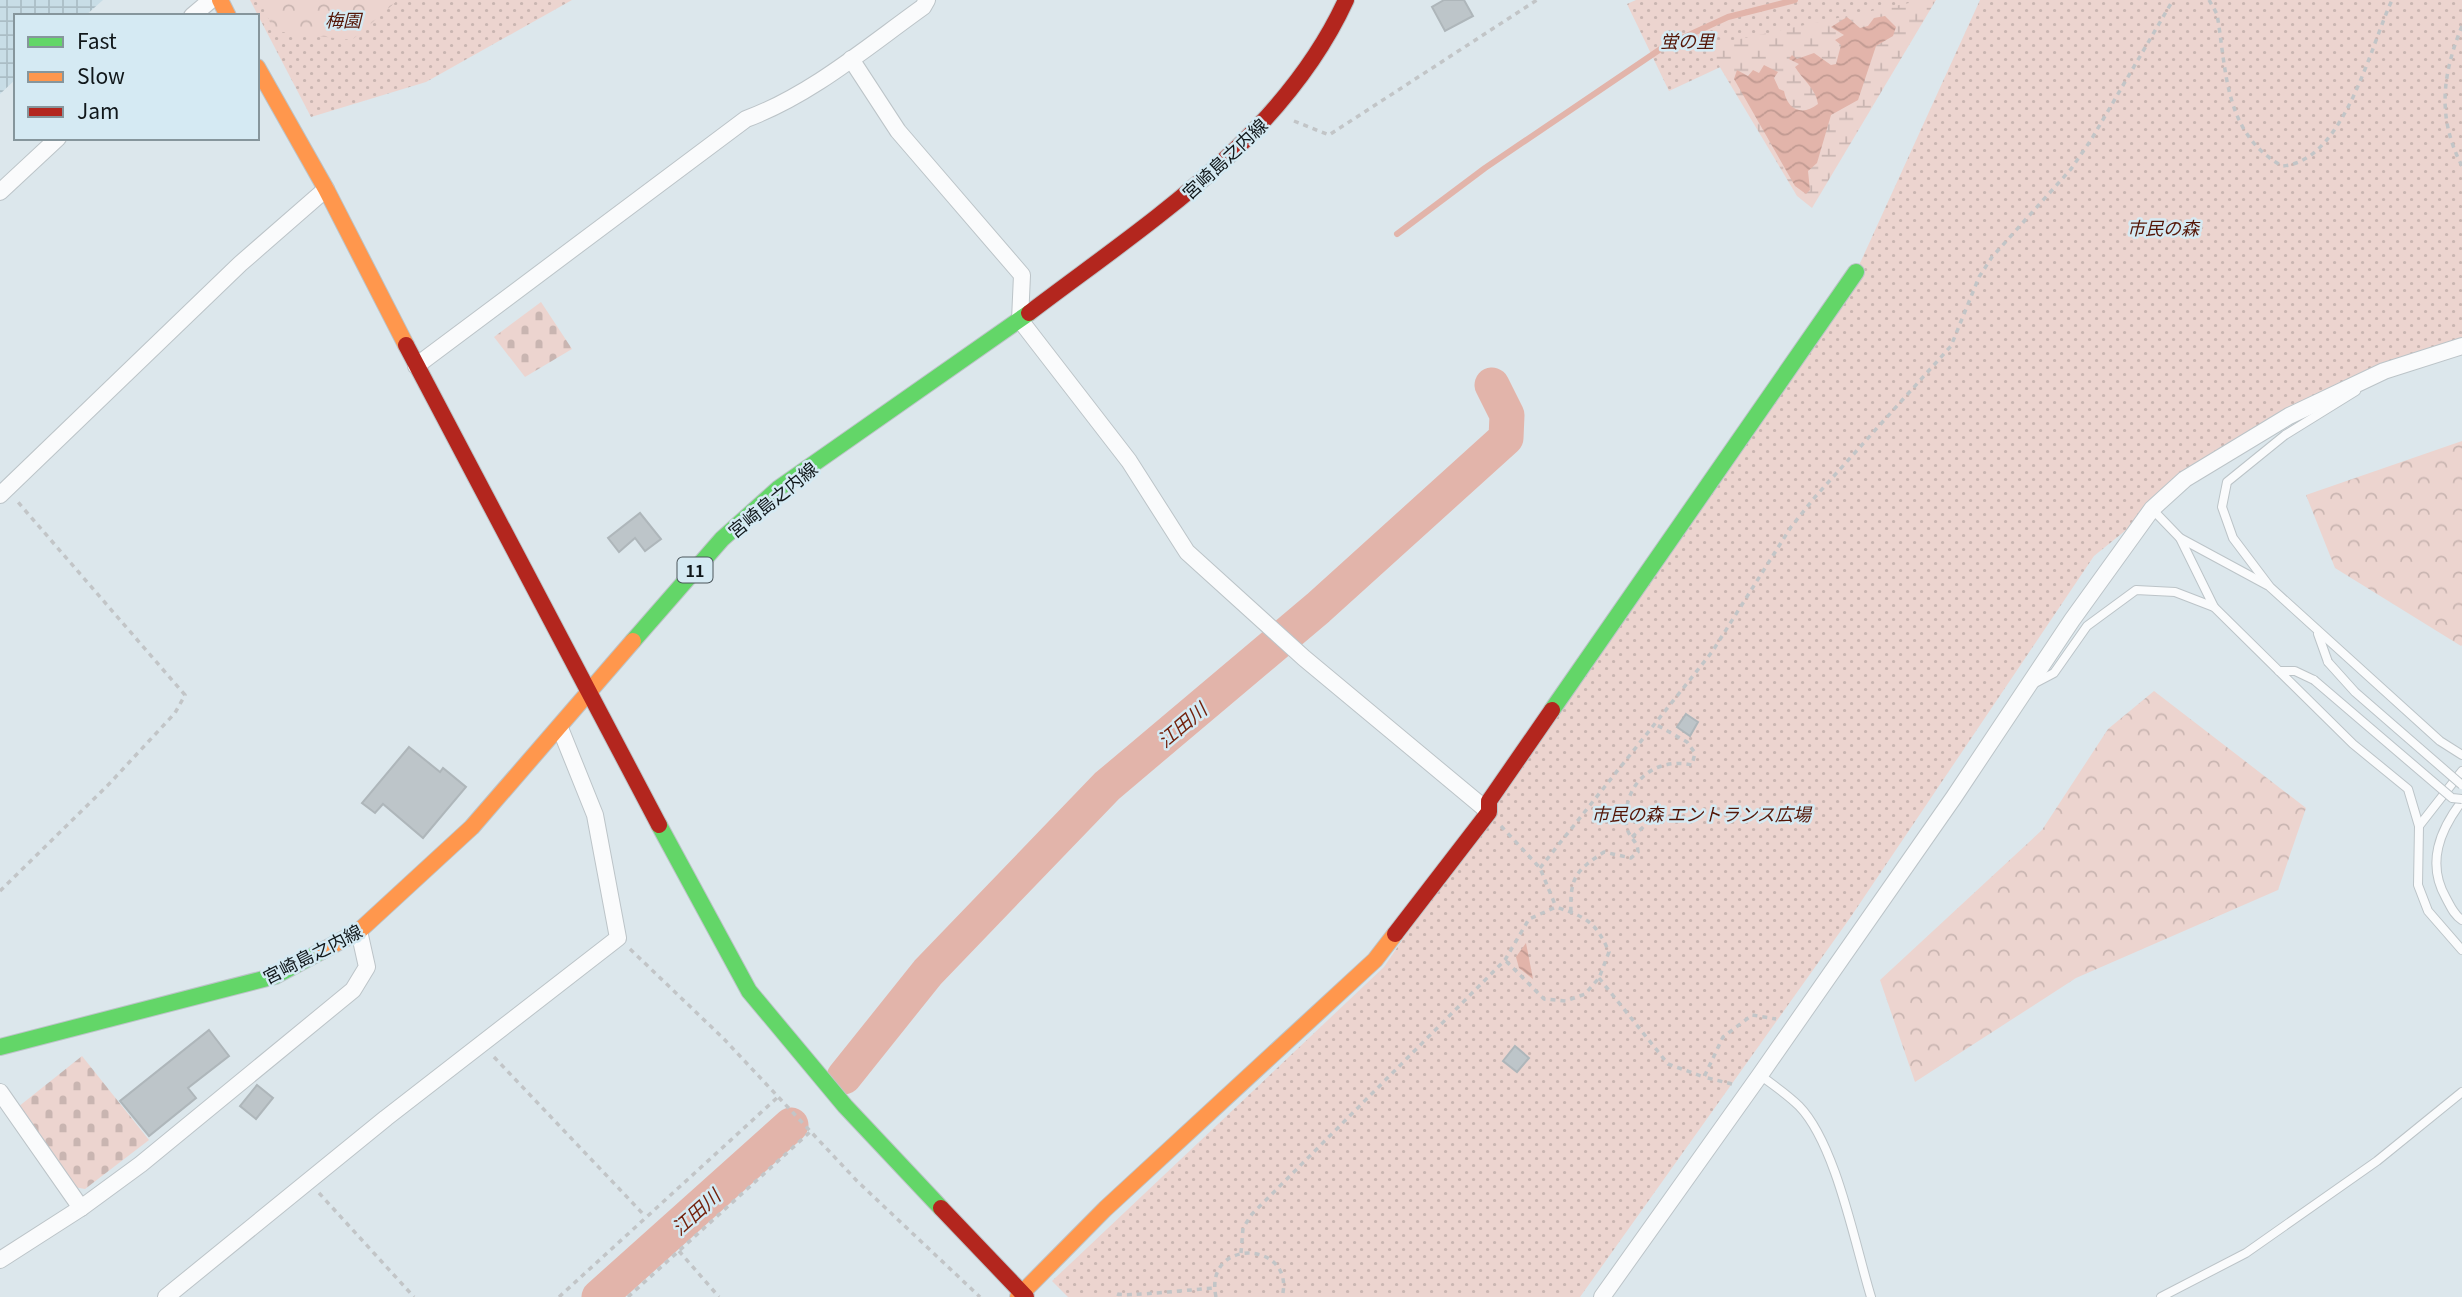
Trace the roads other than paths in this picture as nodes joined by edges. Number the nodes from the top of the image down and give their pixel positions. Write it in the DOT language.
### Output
graph roads {
  1 [pos="212,0"];
  2 [pos="1346,0"];
  3 [pos="923,2"];
  4 [pos="194,14"];
  5 [pos="851,59"];
  6 [pos="259,71"];
  7 [pos="56,140"];
  8 [pos="326,189"];
  9 [pos="0,192"];
  10 [pos="1856,272"];
  11 [pos="1020,320"];
  12 [pos="2462,346"];
  13 [pos="416,366"];
  14 [pos="2384,371"];
  15 [pos="4,492"];
  16 [pos="2151,509"];
  17 [pos="2180,538"];
  18 [pos="2270,587"];
  19 [pos="2214,607"];
  20 [pos="2317,631"];
  21 [pos="2279,671"];
  22 [pos="2028,686"];
  23 [pos="588,696"];
  24 [pos="560,728"];
  25 [pos="2462,755"];
  26 [pos="2462,771"];
  27 [pos="2462,785"];
  28 [pos="2462,800"];
  29 [pos="1489,813"];
  30 [pos="2419,826"];
  31 [pos="2462,920"];
  32 [pos="359,931"];
  33 [pos="2462,950"];
  34 [pos="0,1047"];
  35 [pos="1760,1076"];
  36 [pos="0,1092"];
  37 [pos="2462,1092"];
  38 [pos="81,1208"];
  39 [pos="0,1260"];
  40 [pos="1022,1296"];
  41 [pos="1870,1296"];
  42 [pos="166,1297"];
  43 [pos="1602,1297"];
  44 [pos="2161,1297"];
  1 -- 4 [label="street"];
  2 -- 11 [label="street, 宮崎島之内線 / 11"];
  3 -- 5 [label="street"];
  5 -- 11 [label="street"];
  5 -- 13 [label="street"];
  6 -- 8 [label="street"];
  7 -- 9 [label="street"];
  8 -- 13 [label="street"];
  8 -- 15 [label="street"];
  10 -- 29 [label="street"];
  11 -- 23 [label="street, 宮崎島之内線 / 11"];
  11 -- 29 [label="street"];
  12 -- 14 [label="street"];
  13 -- 23 [label="street"];
  14 -- 16 [label="street"];
  14 -- 18 [label="lane"];
  16 -- 17 [label="lane"];
  16 -- 22 [label="street"];
  17 -- 18 [label="lane"];
  17 -- 19 [label="lane"];
  18 -- 20 [label="lane"];
  19 -- 21 [label="lane"];
  19 -- 22 [label="lane"];
  20 -- 25 [label="lane"];
  20 -- 27 [label="lane, bridge"];
  21 -- 28 [label="lane, bridge"];
  21 -- 30 [label="lane"];
  22 -- 35 [label="street"];
  23 -- 24 [label="street, 宮崎島之内線 / 11"];
  23 -- 40 [label="street"];
  24 -- 32 [label="street, 宮崎島之内線 / 11"];
  24 -- 42 [label="street"];
  26 -- 30 [label="lane"];
  28 -- 31 [label="lane"];
  29 -- 40 [label="street"];
  30 -- 33 [label="lane"];
  32 -- 34 [label="street, 宮崎島之内線 / 11"];
  32 -- 38 [label="street"];
  35 -- 41 [label="lane"];
  35 -- 43 [label="street"];
  36 -- 38 [label="street"];
  37 -- 44 [label="lane"];
  38 -- 39 [label="street"];
}
